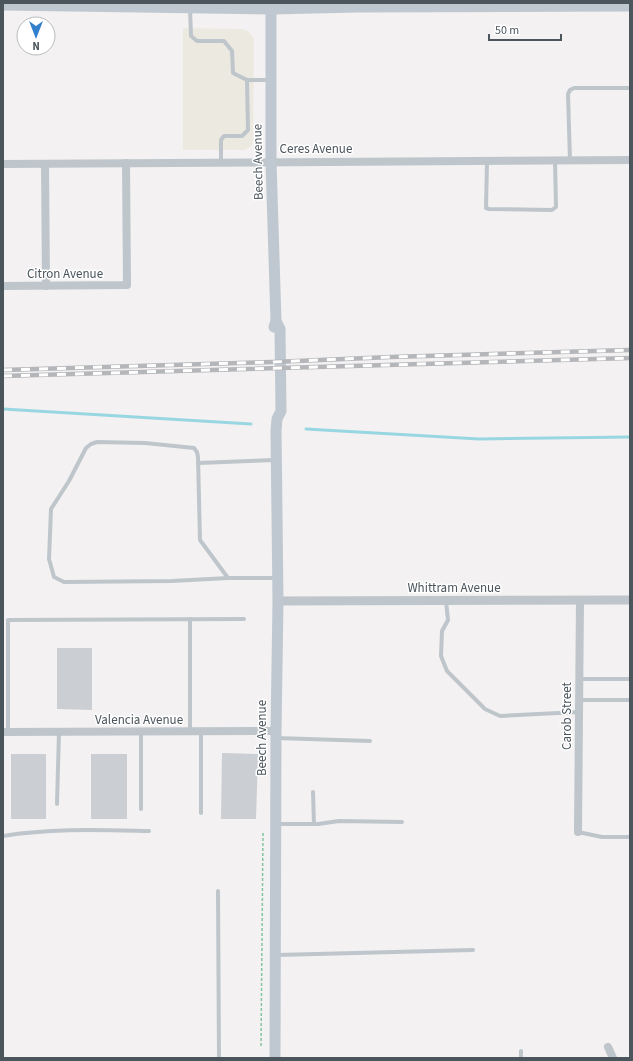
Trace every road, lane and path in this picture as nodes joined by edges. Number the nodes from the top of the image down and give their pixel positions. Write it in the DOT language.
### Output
graph roads {
  1 [pos="3,5"];
  2 [pos="368,5"];
  3 [pos="486,5"];
  4 [pos="193,6"];
  5 [pos="271,6"];
  6 [pos="630,6"];
  7 [pos="247,80"];
  8 [pos="271,80"];
  9 [pos="630,88"];
  10 [pos="555,160"];
  11 [pos="570,160"];
  12 [pos="630,160"];
  13 [pos="486,161"];
  14 [pos="221,162"];
  15 [pos="271,162"];
  16 [pos="126,163"];
  17 [pos="3,164"];
  18 [pos="45,164"];
  19 [pos="3,286"];
  20 [pos="46,286"];
  21 [pos="277,460"];
  22 [pos="198,463"];
  23 [pos="228,578"];
  24 [pos="278,578"];
  25 [pos="580,600"];
  26 [pos="630,600"];
  27 [pos="278,601"];
  28 [pos="446,601"];
  29 [pos="190,619"];
  30 [pos="244,619"];
  31 [pos="580,679"];
  32 [pos="630,679"];
  33 [pos="579,700"];
  34 [pos="630,700"];
  35 [pos="579,712"];
  36 [pos="190,731"];
  37 [pos="201,731"];
  38 [pos="5,732"];
  39 [pos="58,732"];
  40 [pos="141,732"];
  41 [pos="276,735"];
  42 [pos="370,741"];
  43 [pos="313,792"];
  44 [pos="57,804"];
  45 [pos="141,809"];
  46 [pos="200,813"];
  47 [pos="402,822"];
  48 [pos="276,824"];
  49 [pos="314,824"];
  50 [pos="149,831"];
  51 [pos="263,832"];
  52 [pos="578,832"];
  53 [pos="3,836"];
  54 [pos="630,837"];
  55 [pos="218,891"];
  56 [pos="473,950"];
  57 [pos="277,955"];
  58 [pos="261,1046"];
  59 [pos="608,1047"];
  60 [pos="521,1051"];
  61 [pos="219,1058"];
  62 [pos="275,1058"];
  63 [pos="521,1058"];
  64 [pos="613,1058"];
  1 -- 4 [label="main road"];
  2 -- 3 [label="main road"];
  2 -- 5 [label="main road"];
  3 -- 6 [label="main road"];
  4 -- 5 [label="main road"];
  4 -- 7 [label="lane"];
  5 -- 8 [label="main road, Beech Avenue"];
  7 -- 8 [label="lane"];
  7 -- 14 [label="lane"];
  8 -- 15 [label="main road, Beech Avenue"];
  9 -- 11 [label="lane"];
  10 -- 11 [label="street, Ceres Avenue"];
  10 -- 13 [label="street, Ceres Avenue"];
  10 -- 13 [label="lane"];
  11 -- 12 [label="street, Ceres Avenue"];
  13 -- 15 [label="street, Ceres Avenue"];
  14 -- 15 [label="street, Ceres Avenue"];
  14 -- 16 [label="street, Ceres Avenue"];
  15 -- 21 [label="main road, Beech Avenue"];
  16 -- 18 [label="street, Ceres Avenue"];
  16 -- 20 [label="street, Citron Avenue"];
  17 -- 18 [label="street, Ceres Avenue"];
  18 -- 20 [label="street"];
  19 -- 20 [label="street, Citron Avenue"];
  21 -- 22 [label="lane"];
  21 -- 24 [label="main road, Beech Avenue"];
  22 -- 23 [label="lane"];
  22 -- 23 [label="lane"];
  23 -- 24 [label="lane"];
  24 -- 27 [label="main road, Beech Avenue"];
  25 -- 26 [label="street, Whittram Avenue"];
  25 -- 28 [label="street, Whittram Avenue"];
  25 -- 31 [label="street, Carob Street"];
  27 -- 28 [label="street, Whittram Avenue"];
  27 -- 41 [label="main road, Beech Avenue"];
  28 -- 35 [label="lane"];
  29 -- 30 [label="lane"];
  29 -- 36 [label="lane"];
  29 -- 38 [label="lane"];
  31 -- 32 [label="lane"];
  31 -- 33 [label="street, Carob Street"];
  33 -- 34 [label="lane"];
  33 -- 35 [label="street, Carob Street"];
  35 -- 52 [label="street, Carob Street"];
  36 -- 37 [label="street, Valencia Avenue"];
  36 -- 40 [label="street, Valencia Avenue"];
  37 -- 41 [label="street, Valencia Avenue"];
  37 -- 46 [label="lane"];
  38 -- 39 [label="street, Valencia Avenue"];
  39 -- 40 [label="street, Valencia Avenue"];
  39 -- 44 [label="lane"];
  40 -- 45 [label="lane"];
  41 -- 42 [label="lane"];
  41 -- 48 [label="main road, Beech Avenue"];
  43 -- 49 [label="lane"];
  47 -- 49 [label="lane"];
  48 -- 49 [label="lane"];
  48 -- 57 [label="main road, Beech Avenue"];
  50 -- 53 [label="lane"];
  51 -- 58 [label="path"];
  52 -- 54 [label="lane"];
  55 -- 61 [label="lane"];
  56 -- 57 [label="lane"];
  57 -- 62 [label="main road, Beech Avenue"];
  59 -- 64 [label="street"];
  60 -- 63 [label="lane"];
}
